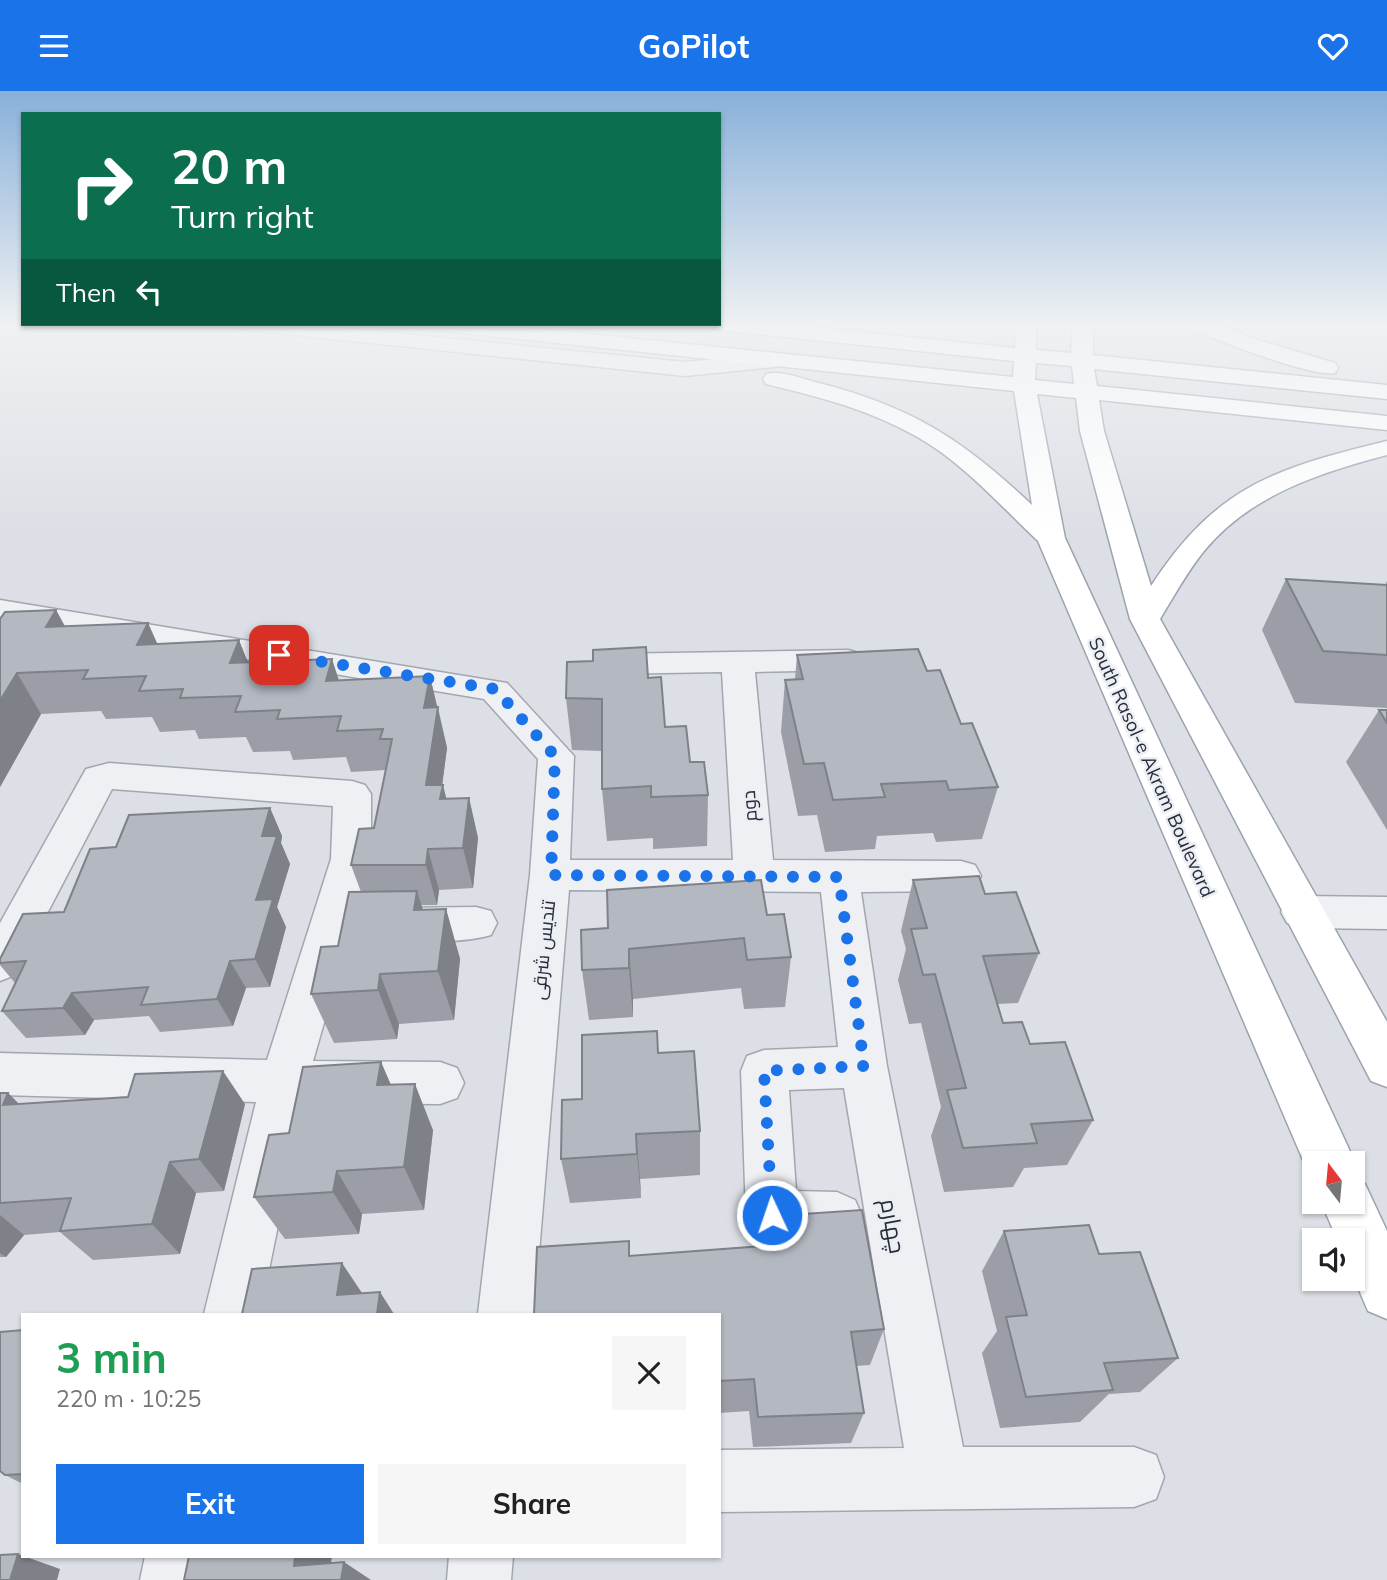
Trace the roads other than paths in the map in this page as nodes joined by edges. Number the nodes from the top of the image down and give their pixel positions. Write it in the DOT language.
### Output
graph roads {
  1 [pos="827,392"];
  2 [pos="1030,392"];
  3 [pos="1086,392"];
  4 [pos="1190,392"];
  5 [pos="1387,423"];
  6 [pos="1387,448"];
  7 [pos="1051,538"];
  8 [pos="3,614"];
  9 [pos="1145,619"];
  10 [pos="883,660"];
  11 [pos="738,662"];
  12 [pos="608,664"];
  13 [pos="551,875"];
  14 [pos="754,875"];
  15 [pos="961,876"];
  16 [pos="839,877"];
  17 [pos="1302,912"];
  18 [pos="1387,913"];
  19 [pos="476,923"];
  20 [pos="332,925"];
  21 [pos="0,963"];
  22 [pos="864,1066"];
  23 [pos="1387,1066"];
  24 [pos="0,1074"];
  25 [pos="284,1082"];
  26 [pos="440,1083"];
  27 [pos="1323,1151"];
  28 [pos="1353,1215"];
  29 [pos="891,1220"];
  30 [pos="1387,1292"];
  31 [pos="232,1313"];
  32 [pos="506,1313"];
  33 [pos="1134,1477"];
  34 [pos="939,1478"];
  35 [pos="721,1482"];
  36 [pos="177,1558"];
  37 [pos="481,1558"];
  38 [pos="172,1580"];
  39 [pos="479,1580"];
  1 -- 7 [label="main road"];
  2 -- 7 [label="main road, South Rasol-e Akram Boulevard"];
  3 -- 9 [label="main road"];
  4 -- 5 [label="main road"];
  6 -- 9 [label="main road"];
  7 -- 27 [label="main road, South Rasol-e Akram Boulevard"];
  8 -- 13 [label="street, تندیس شرقی"];
  9 -- 17 [label="main road"];
  10 -- 11 [label="street"];
  11 -- 12 [label="street"];
  11 -- 14 [label="street, دوم"];
  13 -- 14 [label="street"];
  13 -- 32 [label="street, تندیس شرقی"];
  14 -- 16 [label="street"];
  15 -- 16 [label="street"];
  16 -- 22 [label="street, چهارم"];
  17 -- 18 [label="street"];
  17 -- 23 [label="main road"];
  19 -- 20 [label="street"];
  20 -- 21 [label="street"];
  20 -- 25 [label="street"];
  22 -- 29 [label="street, چهارم"];
  22 -- 29 [label="street"];
  24 -- 25 [label="street"];
  25 -- 26 [label="street"];
  25 -- 31 [label="street"];
  28 -- 30 [label="main road"];
  29 -- 34 [label="street, چهارم"];
  33 -- 34 [label="street"];
  34 -- 35 [label="street"];
  36 -- 38 [label="street"];
  37 -- 39 [label="street"];
}
